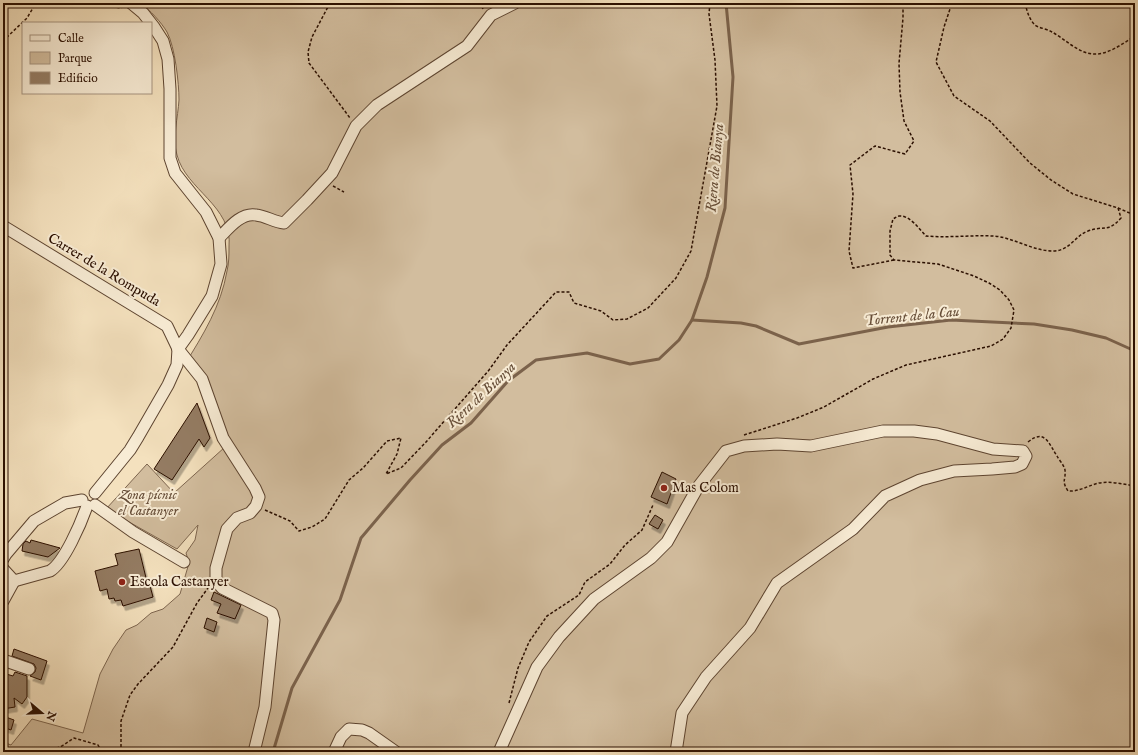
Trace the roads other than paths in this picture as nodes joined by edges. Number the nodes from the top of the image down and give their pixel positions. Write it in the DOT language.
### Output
graph roads {
  1 [pos="131,3"];
  2 [pos="515,3"];
  3 [pos="150,22"];
  4 [pos="152,24"];
  5 [pos="3,226"];
  6 [pos="219,238"];
  7 [pos="178,349"];
  8 [pos="88,504"];
  9 [pos="3,559"];
  10 [pos="184,562"];
  11 [pos="3,569"];
  12 [pos="14,581"];
  13 [pos="3,601"];
  14 [pos="3,660"];
  15 [pos="29,669"];
  16 [pos="254,752"];
  17 [pos="334,752"];
  18 [pos="396,752"];
  19 [pos="499,752"];
  20 [pos="676,752"];
  1 -- 3 [label="street"];
  2 -- 6 [label="street"];
  4 -- 6 [label="street"];
  5 -- 7 [label="street, Carrer de la Rompuda"];
  6 -- 7 [label="street"];
  7 -- 8 [label="street"];
  7 -- 16 [label="street, Carrer de la Rompuda"];
  8 -- 9 [label="street"];
  8 -- 10 [label="street"];
  8 -- 12 [label="street"];
  11 -- 12 [label="street"];
  12 -- 13 [label="street"];
  14 -- 15 [label="street"];
  17 -- 18 [label="street"];
  19 -- 20 [label="street"];
}
